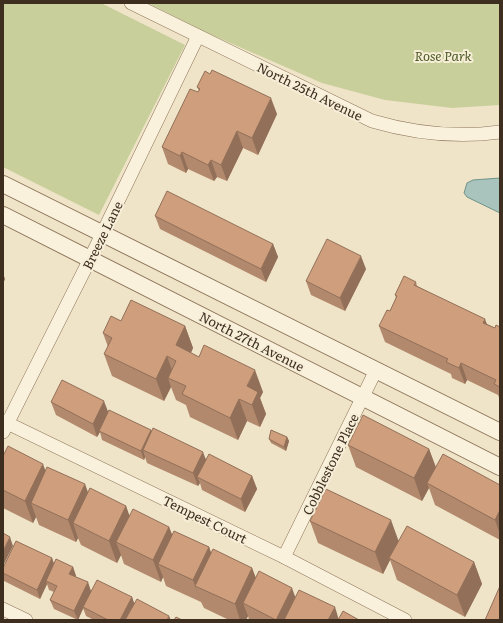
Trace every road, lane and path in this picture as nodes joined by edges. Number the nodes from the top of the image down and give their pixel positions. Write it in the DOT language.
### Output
graph roads {
  1 [pos="131,3"];
  2 [pos="198,36"];
  3 [pos="500,132"];
  4 [pos="3,184"];
  5 [pos="3,215"];
  6 [pos="102,233"];
  7 [pos="90,259"];
  8 [pos="376,370"];
  9 [pos="363,397"];
  10 [pos="4,425"];
  11 [pos="500,432"];
  12 [pos="500,466"];
  13 [pos="284,557"];
  14 [pos="3,609"];
  15 [pos="26,620"];
  16 [pos="405,620"];
  1 -- 2 [label="street, North 25th Avenue"];
  2 -- 3 [label="street, North 25th Avenue"];
  2 -- 6 [label="street, Breeze Lane"];
  4 -- 6 [label="street"];
  5 -- 7 [label="street, North 27th Avenue"];
  6 -- 7 [label="street, Breeze Lane"];
  6 -- 8 [label="street"];
  7 -- 9 [label="street, North 27th Avenue"];
  7 -- 10 [label="street, Breeze Lane"];
  8 -- 9 [label="street, Cobblestone Place"];
  8 -- 11 [label="street"];
  9 -- 12 [label="street, North 27th Avenue"];
  9 -- 13 [label="street, Cobblestone Place"];
  10 -- 13 [label="street, Tempest Court"];
  13 -- 16 [label="street, Tempest Court"];
  14 -- 15 [label="street"];
}
